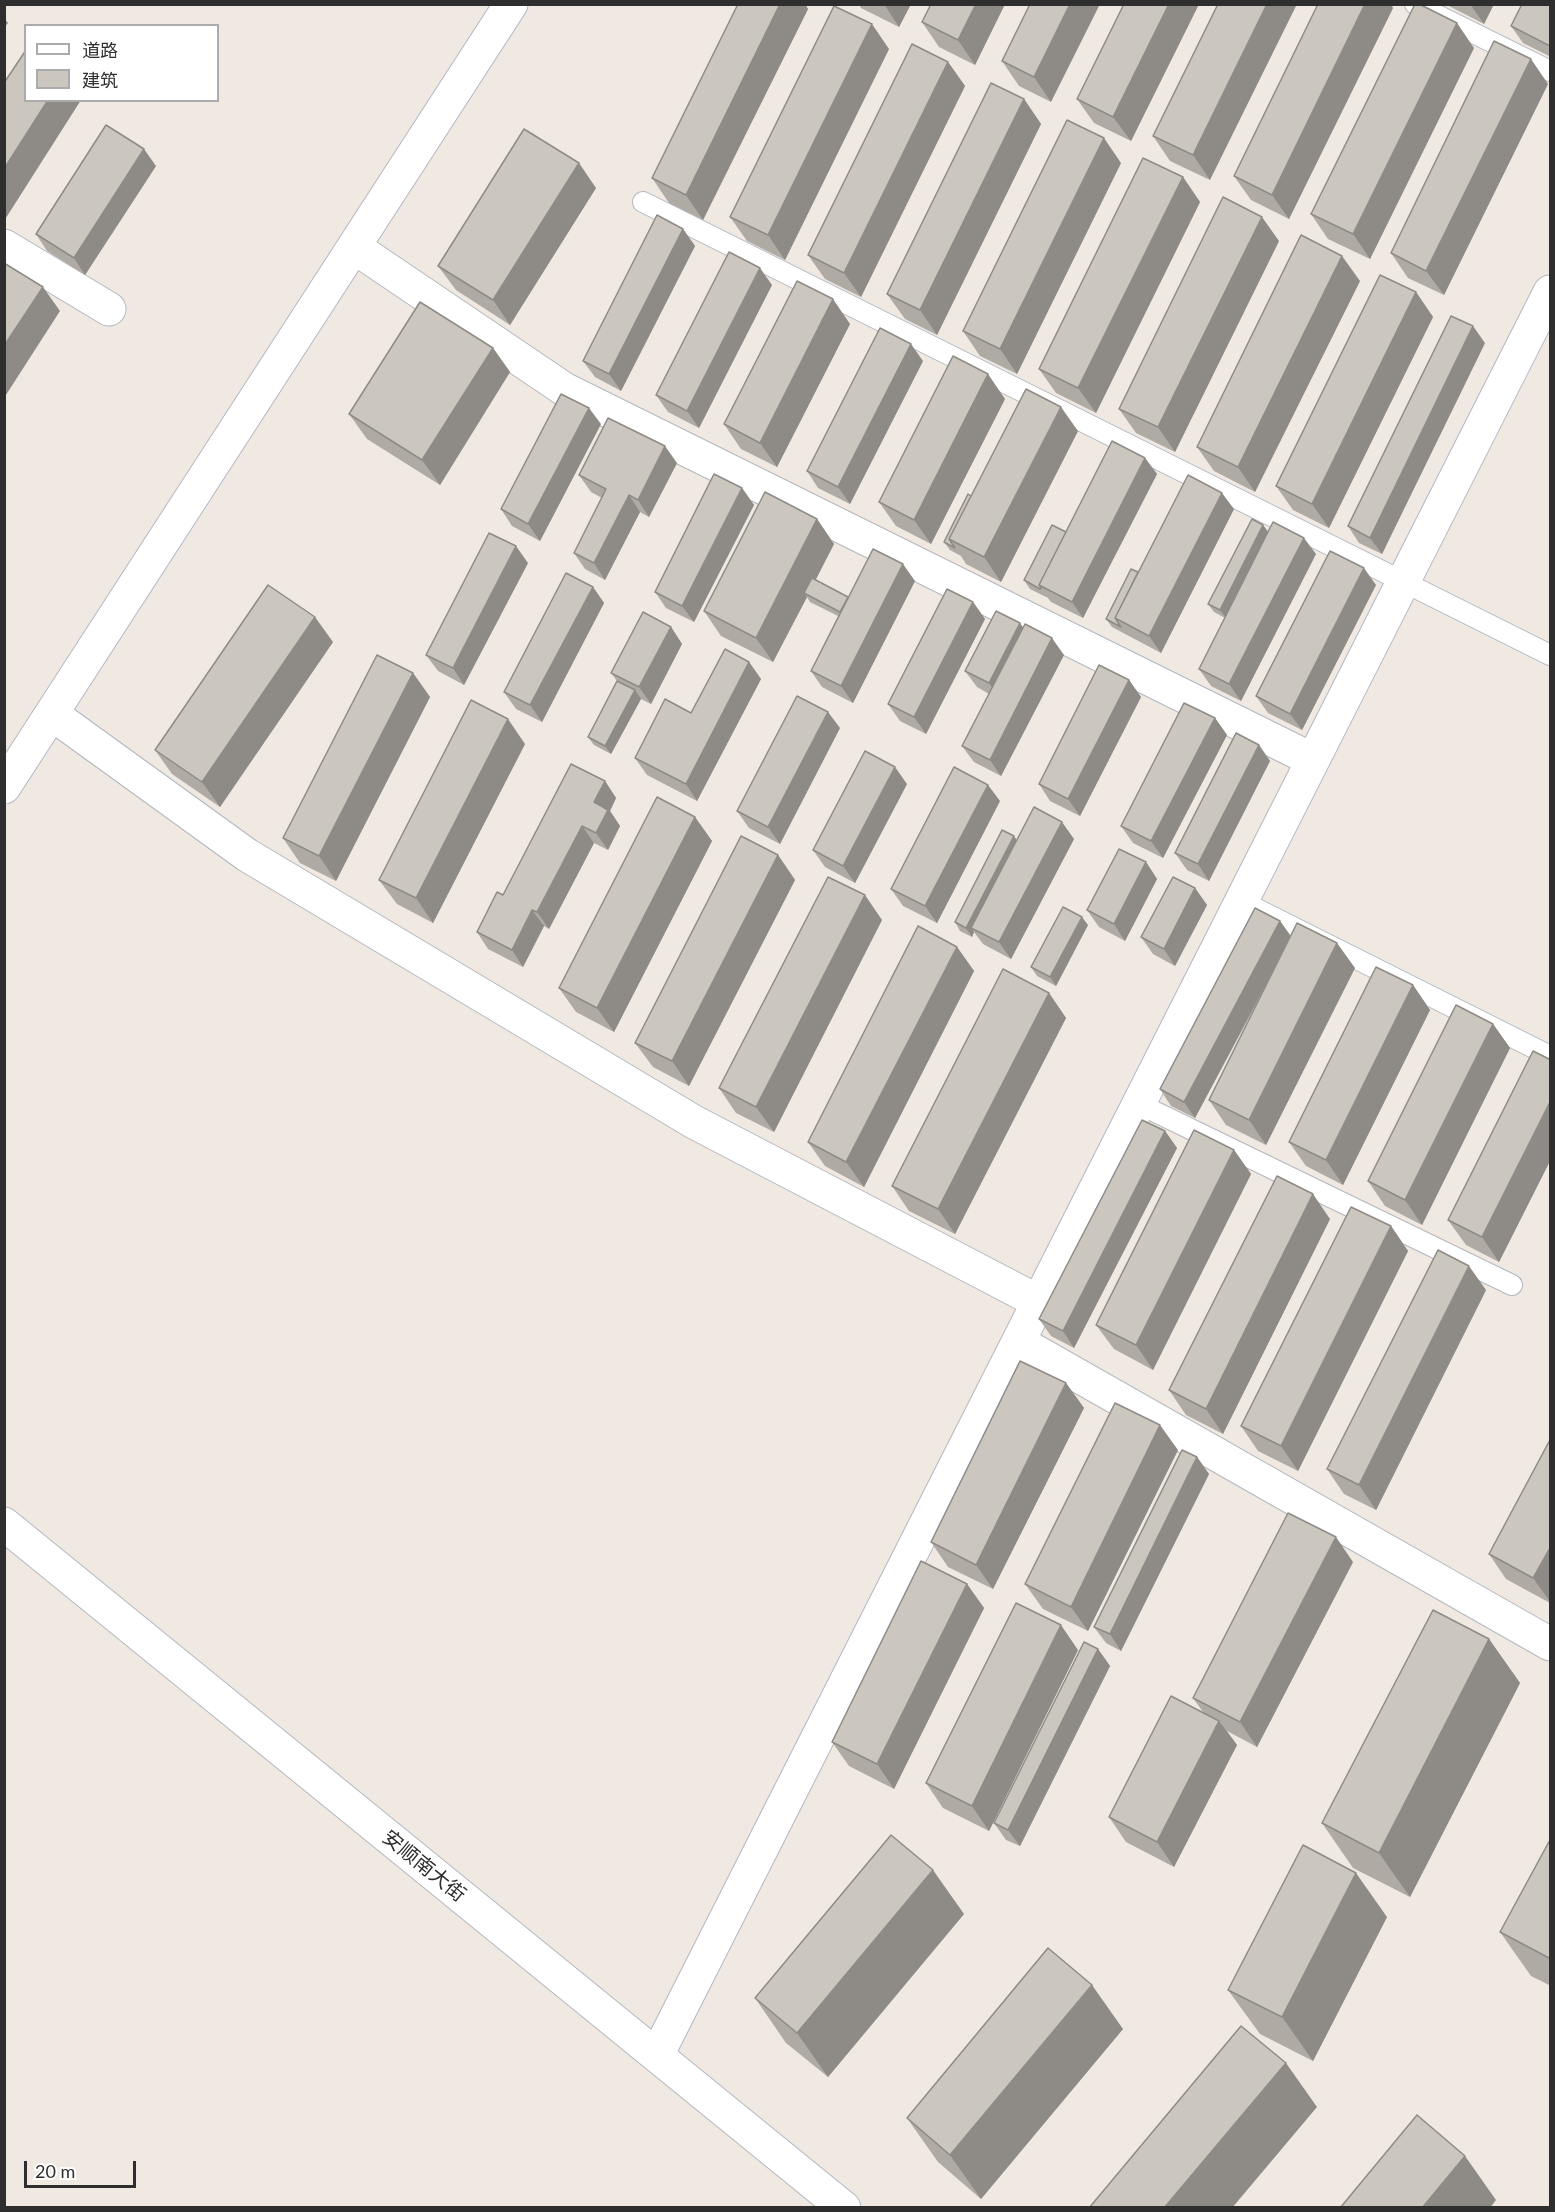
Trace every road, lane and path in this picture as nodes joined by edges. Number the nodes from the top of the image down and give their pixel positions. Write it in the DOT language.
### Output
graph roads {
  1 [pos="511,4"];
  2 [pos="1415,4"];
  3 [pos="1551,71"];
  4 [pos="643,202"];
  5 [pos="4,246"];
  6 [pos="354,247"];
  7 [pos="1551,292"];
  8 [pos="108,309"];
  9 [pos="1404,582"];
  10 [pos="1551,656"];
  11 [pos="52,714"];
  12 [pos="1313,760"];
  13 [pos="4,787"];
  14 [pos="1242,902"];
  15 [pos="1551,1056"];
  16 [pos="1139,1104"];
  17 [pos="1512,1285"];
  18 [pos="1039,1302"];
  19 [pos="1018,1342"];
  20 [pos="4,1524"];
  21 [pos="1551,1644"];
  22 [pos="657,2055"];
  23 [pos="844,2208"];
  1 -- 6 [label="street"];
  2 -- 3 [label="lane"];
  4 -- 9 [label="lane"];
  5 -- 8 [label="street"];
  6 -- 11 [label="street"];
  6 -- 12 [label="street"];
  7 -- 9 [label="street"];
  9 -- 10 [label="lane"];
  9 -- 12 [label="street"];
  11 -- 13 [label="street"];
  11 -- 18 [label="street"];
  12 -- 14 [label="street"];
  14 -- 15 [label="lane"];
  14 -- 16 [label="street"];
  16 -- 17 [label="lane"];
  16 -- 18 [label="street"];
  18 -- 19 [label="street"];
  19 -- 21 [label="street"];
  19 -- 22 [label="street"];
  20 -- 22 [label="street, 安顺南大街"];
  22 -- 23 [label="street, 安顺南大街"];
}
